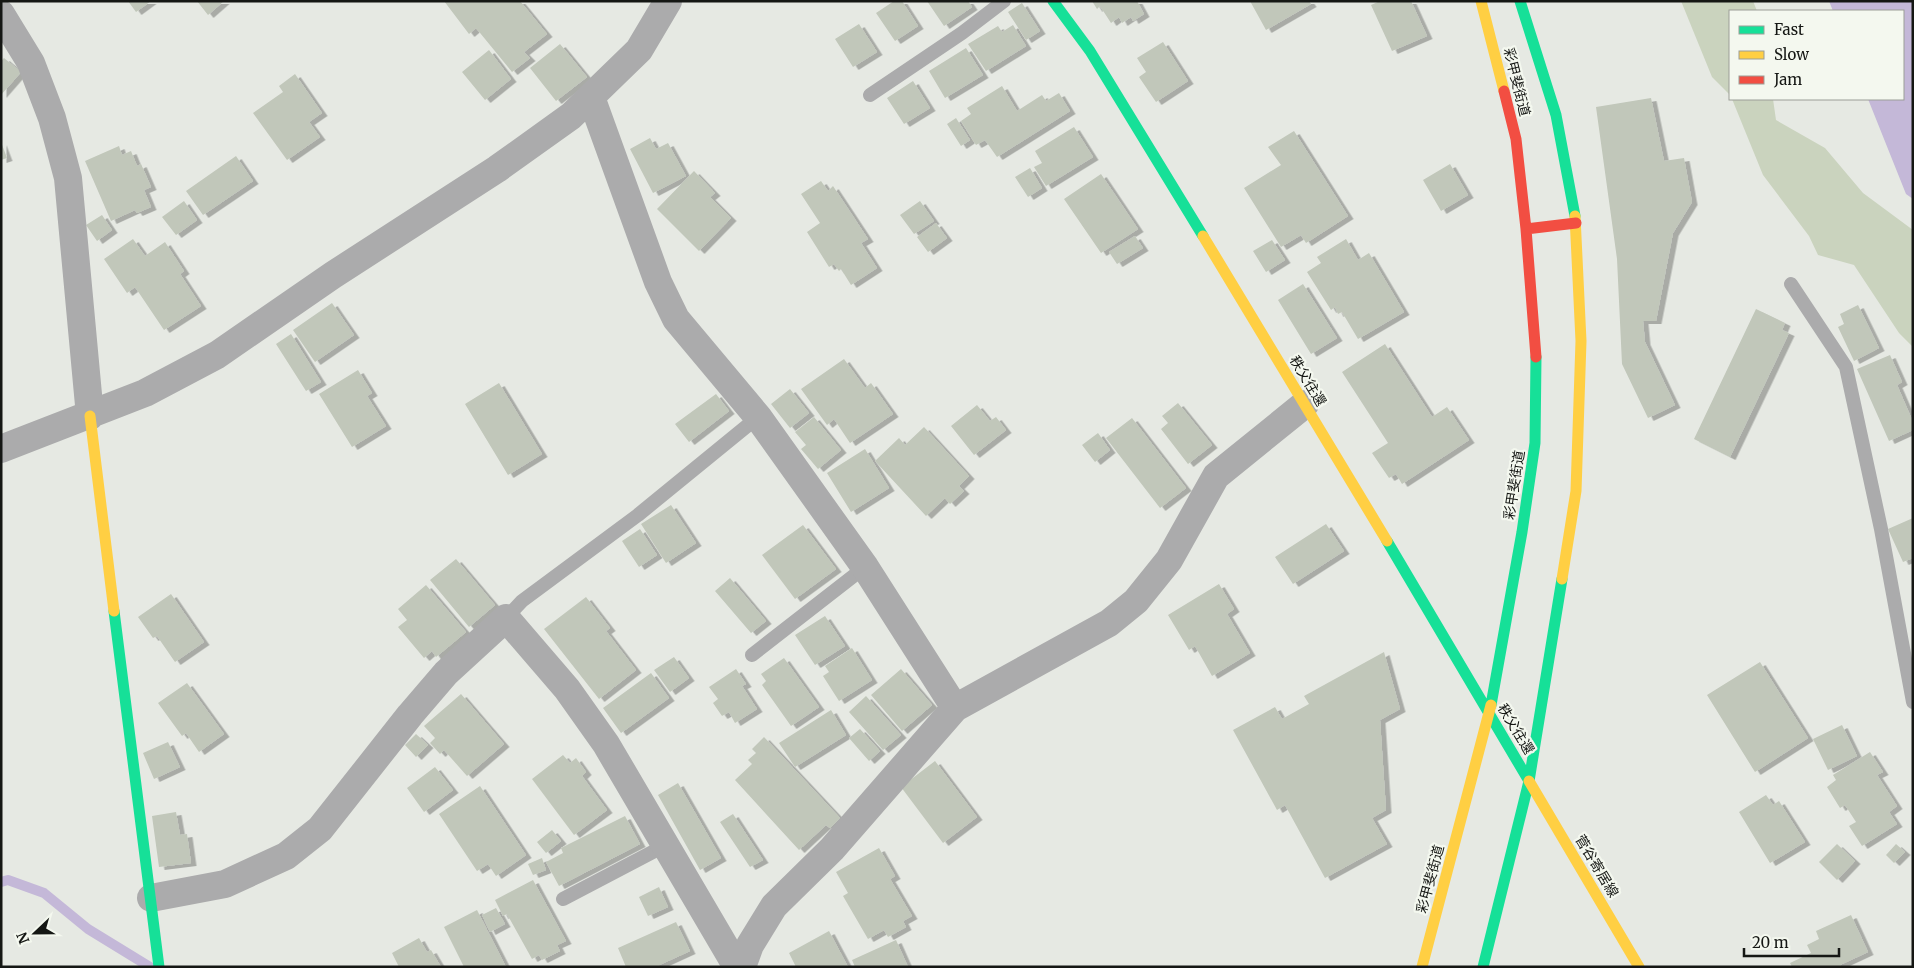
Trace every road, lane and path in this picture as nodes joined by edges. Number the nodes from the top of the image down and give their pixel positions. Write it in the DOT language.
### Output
graph roads {
  1 [pos="668,1"];
  2 [pos="1004,1"];
  3 [pos="1053,1"];
  4 [pos="1481,1"];
  5 [pos="1520,1"];
  6 [pos="1,14"];
  7 [pos="870,95"];
  8 [pos="591,97"];
  9 [pos="1576,223"];
  10 [pos="1526,229"];
  11 [pos="1791,284"];
  12 [pos="1305,404"];
  13 [pos="90,416"];
  14 [pos="758,417"];
  15 [pos="1,449"];
  16 [pos="865,567"];
  17 [pos="506,618"];
  18 [pos="752,656"];
  19 [pos="1913,702"];
  20 [pos="955,708"];
  21 [pos="1489,714"];
  22 [pos="1529,781"];
  23 [pos="666,845"];
  24 [pos="151,898"];
  25 [pos="563,899"];
  26 [pos="159,967"];
  27 [pos="737,967"];
  28 [pos="742,967"];
  29 [pos="1422,967"];
  30 [pos="1482,967"];
  31 [pos="1639,967"];
  1 -- 8 [label="street"];
  2 -- 7 [label="lane"];
  3 -- 12 [label="main road, 秩父往還"];
  4 -- 10 [label="main road, 彩甲斐街道"];
  5 -- 9 [label="main road, 彩甲斐街道"];
  6 -- 13 [label="street"];
  8 -- 13 [label="street"];
  8 -- 14 [label="street"];
  9 -- 10 [label="main road"];
  9 -- 22 [label="main road, 彩甲斐街道"];
  10 -- 21 [label="main road, 彩甲斐街道"];
  11 -- 19 [label="lane"];
  12 -- 20 [label="street"];
  12 -- 21 [label="main road, 秩父往還"];
  13 -- 15 [label="street"];
  13 -- 24 [label="main road"];
  14 -- 16 [label="street"];
  14 -- 17 [label="lane"];
  16 -- 18 [label="lane"];
  16 -- 20 [label="street"];
  17 -- 23 [label="street"];
  17 -- 24 [label="street"];
  20 -- 28 [label="street"];
  21 -- 22 [label="main road, 秩父往還"];
  21 -- 29 [label="main road, 彩甲斐街道"];
  22 -- 30 [label="main road, 彩甲斐街道"];
  22 -- 31 [label="main road, 菅谷寄居線"];
  23 -- 25 [label="lane"];
  23 -- 27 [label="street"];
  24 -- 26 [label="main road"];
}
